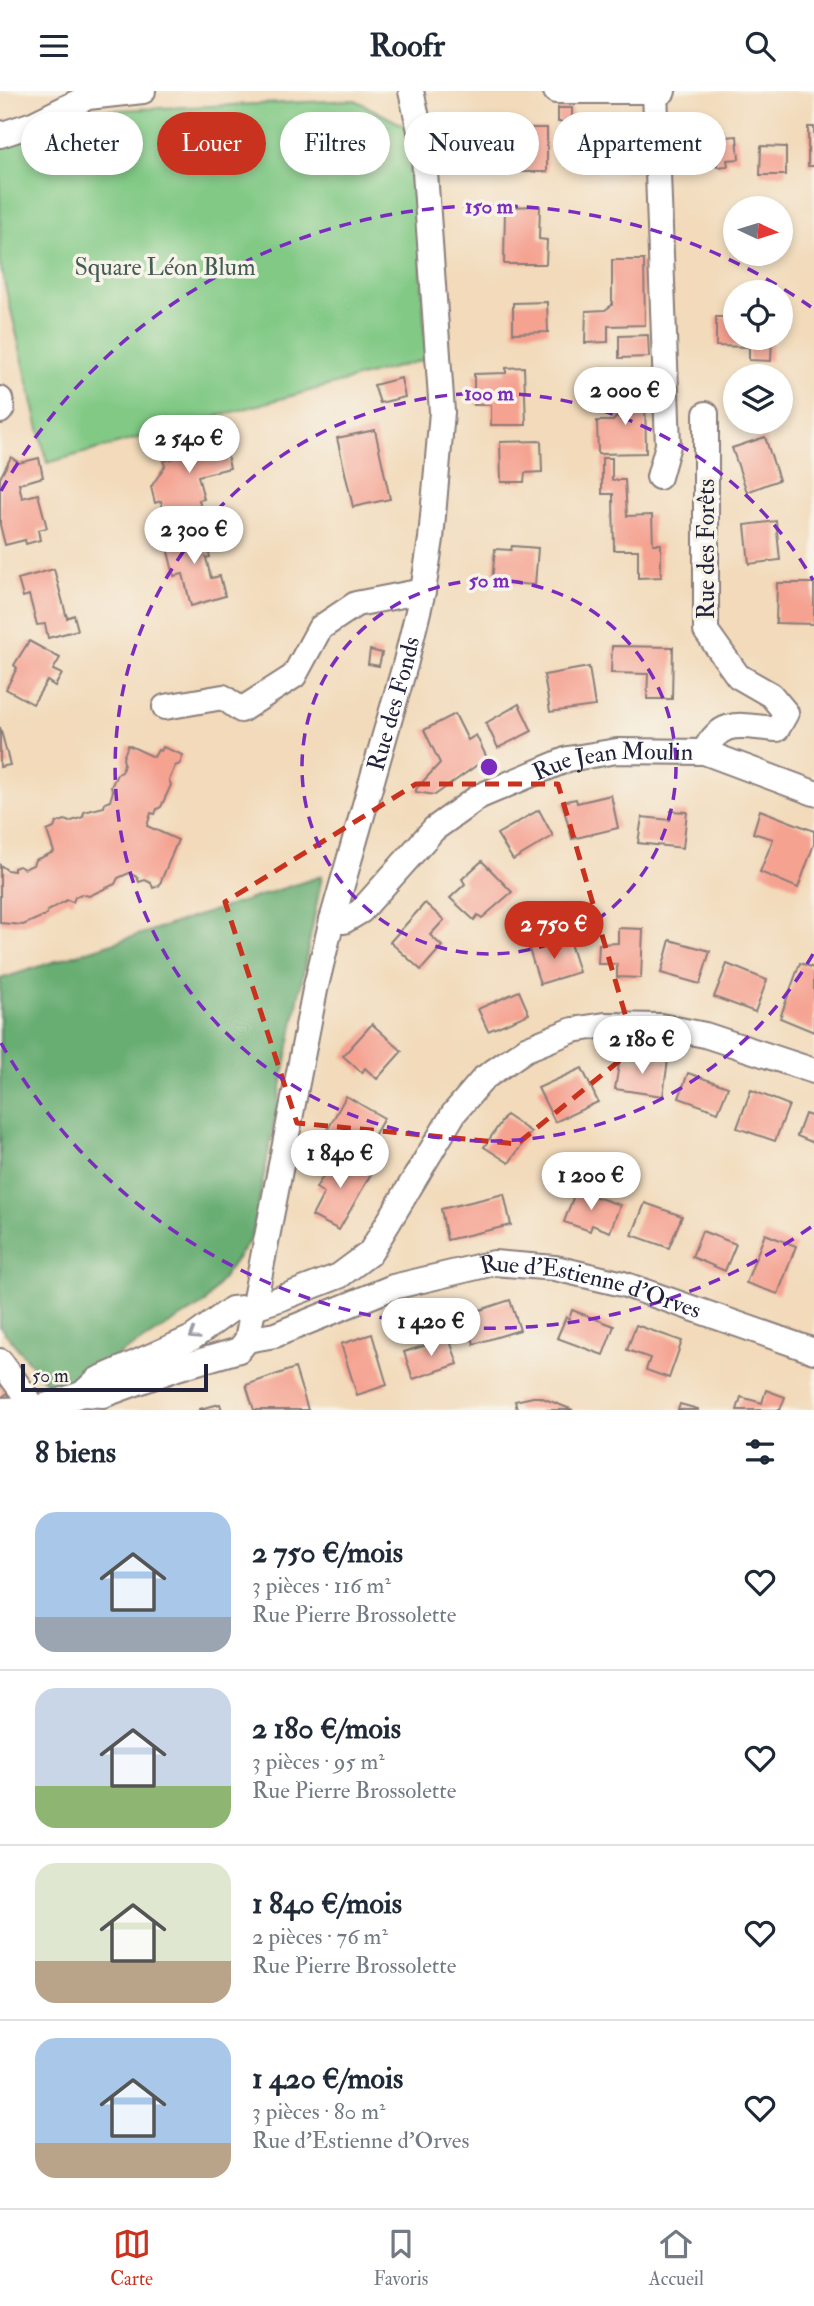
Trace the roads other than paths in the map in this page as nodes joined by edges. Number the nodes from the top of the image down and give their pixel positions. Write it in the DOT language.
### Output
graph roads {
  1 [pos="143,91"];
  2 [pos="411,91"];
  3 [pos="556,91"];
  4 [pos="655,91"];
  5 [pos="663,91"];
  6 [pos="91,94"];
  7 [pos="0,135"];
  8 [pos="0,399"];
  9 [pos="0,411"];
  10 [pos="706,414"];
  11 [pos="659,477"];
  12 [pos="422,591"];
  13 [pos="165,707"];
  14 [pos="704,752"];
  15 [pos="814,793"];
  16 [pos="332,920"];
  17 [pos="814,1071"];
  18 [pos="254,1307"];
  19 [pos="247,1340"];
  20 [pos="814,1350"];
  21 [pos="0,1361"];
  22 [pos="82,1394"];
  23 [pos="0,1410"];
  24 [pos="36,1410"];
  1 -- 6 [label="street"];
  2 -- 12 [label="street, Rue des Fonds"];
  3 -- 4 [label="street"];
  4 -- 5 [label="street"];
  4 -- 11 [label="street"];
  6 -- 7 [label="street"];
  8 -- 9 [label="street"];
  10 -- 14 [label="street, Rue des Forêts"];
  12 -- 13 [label="street"];
  12 -- 16 [label="street, Rue des Fonds"];
  14 -- 15 [label="street, Rue Jean Moulin"];
  14 -- 16 [label="street, Rue Jean Moulin"];
  16 -- 18 [label="street, Rue des Fonds"];
  17 -- 18 [label="street"];
  18 -- 19 [label="street, Rue des Fonds"];
  18 -- 22 [label="street, one-way"];
  19 -- 20 [label="street, Rue d'Estienne d'Orves"];
  19 -- 22 [label="street"];
  21 -- 24 [label="street"];
  22 -- 24 [label="street"];
  23 -- 24 [label="street"];
}
